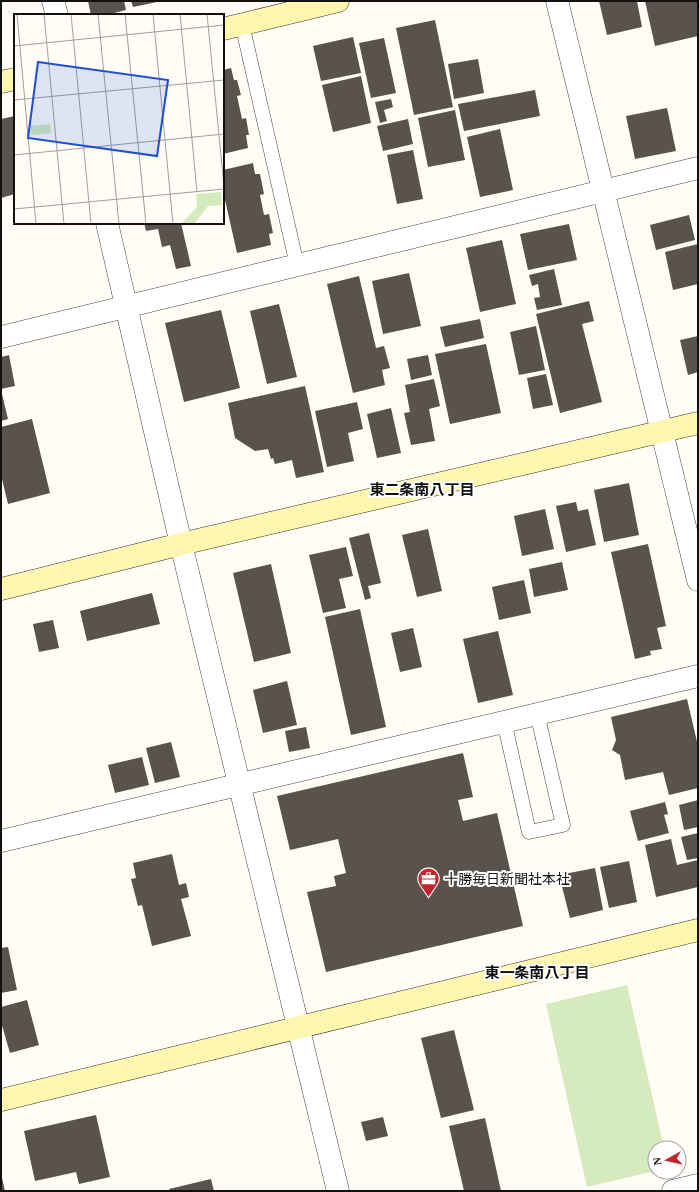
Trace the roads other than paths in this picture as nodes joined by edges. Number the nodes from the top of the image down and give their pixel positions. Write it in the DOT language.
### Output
graph roads {
  1 [pos="53,1"];
  2 [pos="338,1"];
  3 [pos="557,1"];
  4 [pos="56,14"];
  5 [pos="232,27"];
  6 [pos="14,79"];
  7 [pos="1,82"];
  8 [pos="698,168"];
  9 [pos="605,190"];
  10 [pos="107,224"];
  11 [pos="297,265"];
  12 [pos="127,306"];
  13 [pos="1,337"];
  14 [pos="698,423"];
  15 [pos="662,432"];
  16 [pos="181,544"];
  17 [pos="698,580"];
  18 [pos="1,589"];
  19 [pos="698,676"];
  20 [pos="537,713"];
  21 [pos="504,721"];
  22 [pos="240,783"];
  23 [pos="1,841"];
  24 [pos="698,930"];
  25 [pos="299,1027"];
  26 [pos="1,1100"];
  27 [pos="698,1185"];
  28 [pos="338,1191"];
  29 [pos="673,1191"];
  1 -- 4 [label="street"];
  2 -- 5 [label="street"];
  3 -- 9 [label="street"];
  5 -- 11 [label="lane"];
  6 -- 7 [label="street"];
  8 -- 9 [label="street"];
  9 -- 11 [label="street"];
  9 -- 15 [label="street"];
  10 -- 12 [label="street"];
  11 -- 12 [label="street"];
  12 -- 13 [label="street"];
  12 -- 16 [label="street"];
  14 -- 15 [label="street"];
  15 -- 16 [label="street"];
  15 -- 17 [label="street"];
  16 -- 18 [label="street"];
  16 -- 22 [label="street"];
  19 -- 20 [label="street"];
  20 -- 21 [label="street"];
  20 -- 21 [label="lane"];
  21 -- 22 [label="street"];
  22 -- 23 [label="street"];
  22 -- 25 [label="street"];
  24 -- 25 [label="street"];
  25 -- 26 [label="street"];
  25 -- 28 [label="street"];
  27 -- 29 [label="street"];
}
